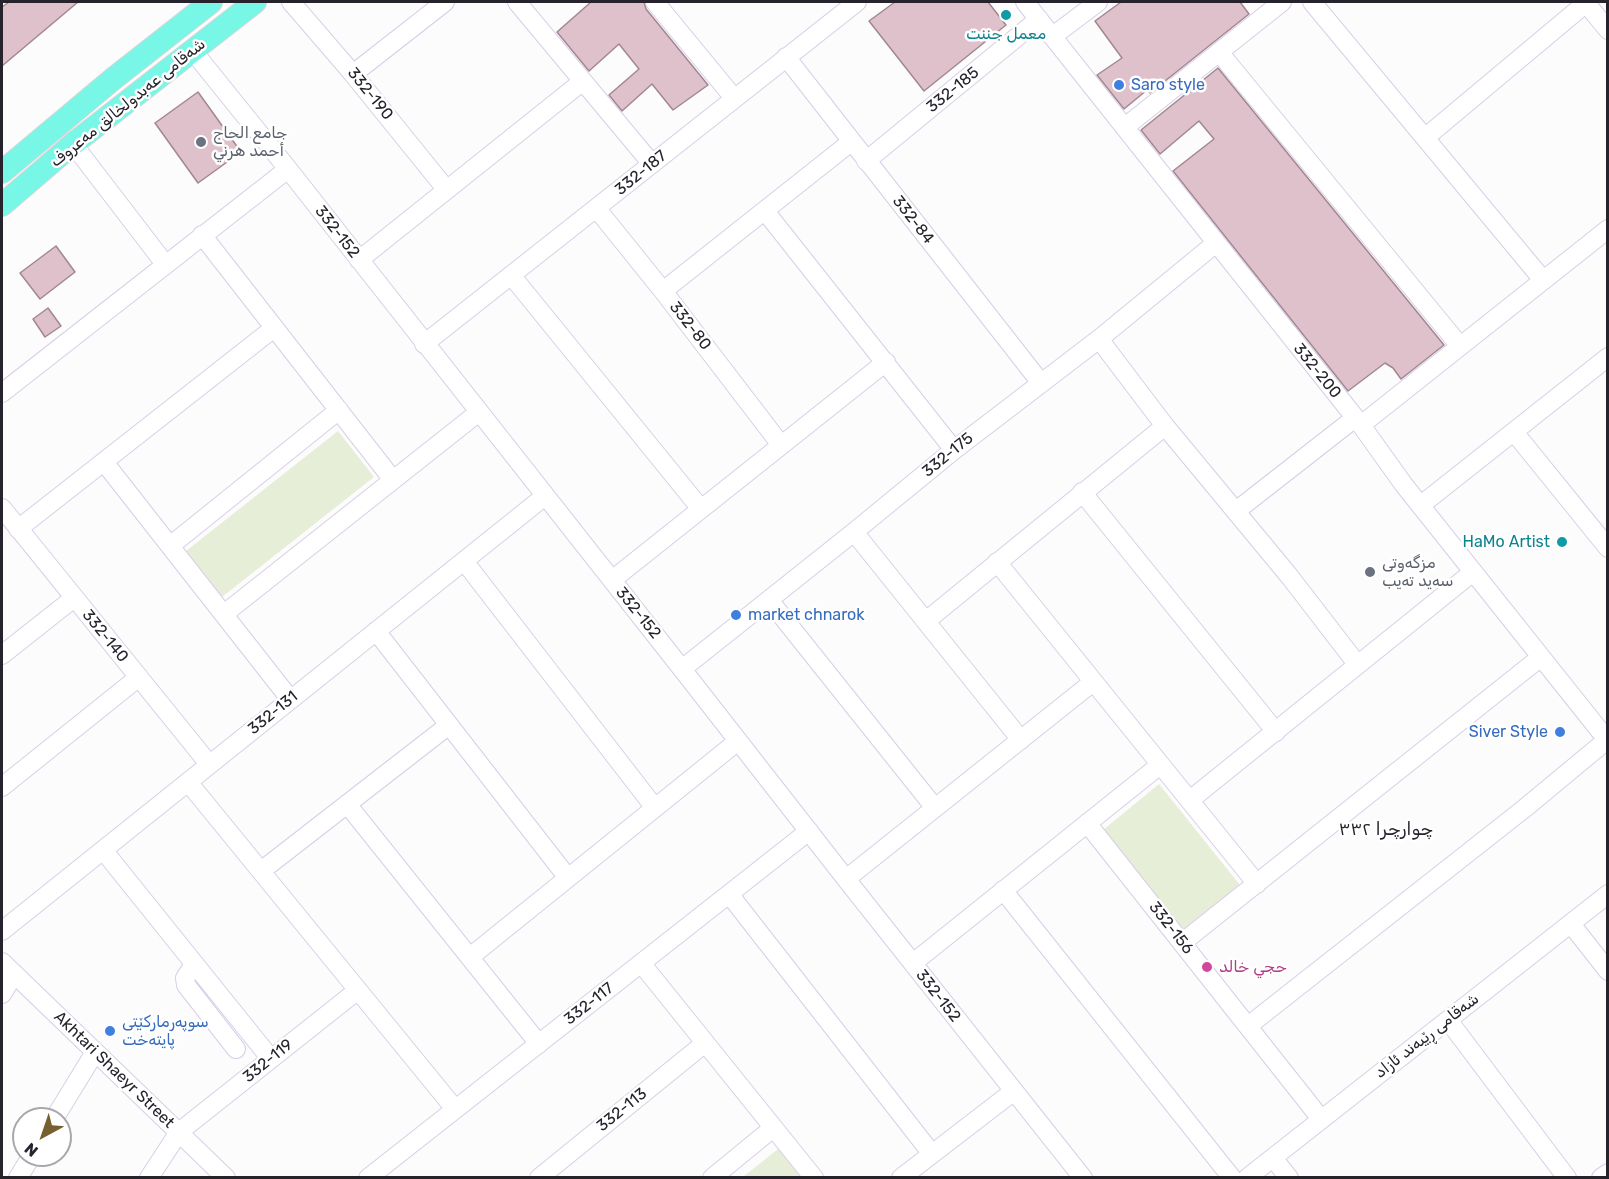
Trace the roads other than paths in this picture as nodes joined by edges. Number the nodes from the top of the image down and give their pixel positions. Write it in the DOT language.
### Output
graph roads {
  1 [pos="211,2"];
  2 [pos="255,2"];
  3 [pos="291,2"];
  4 [pos="445,2"];
  5 [pos="517,2"];
  6 [pos="655,2"];
  7 [pos="857,2"];
  8 [pos="1025,2"];
  9 [pos="1098,2"];
  10 [pos="1282,2"];
  11 [pos="1312,2"];
  12 [pos="1586,2"];
  13 [pos="1039,19"];
  14 [pos="1608,30"];
  15 [pos="1053,36"];
  16 [pos="192,51"];
  17 [pos="1219,52"];
  18 [pos="786,57"];
  19 [pos="353,74"];
  20 [pos="583,81"];
  21 [pos="734,98"];
  22 [pos="1125,127"];
  23 [pos="1426,137"];
  24 [pos="851,142"];
  25 [pos="73,144"];
  26 [pos="866,161"];
  27 [pos="652,164"];
  28 [pos="288,169"];
  29 [pos="2,172"];
  30 [pos="446,189"];
  31 [pos="2,205"];
  32 [pos="597,209"];
  33 [pos="765,211"];
  34 [pos="1607,229"];
  35 [pos="202,235"];
  36 [pos="1216,243"];
  37 [pos="359,260"];
  38 [pos="165,264"];
  39 [pos="511,275"];
  40 [pos="1544,280"];
  41 [pos="663,291"];
  42 [pos="274,328"];
  43 [pos="1099,339"];
  44 [pos="424,344"];
  45 [pos="1460,346"];
  46 [pos="886,362"];
  47 [pos="1604,366"];
  48 [pos="1041,383"];
  49 [pos="2,393"];
  50 [pos="339,410"];
  51 [pos="479,412"];
  52 [pos="1358,422"];
  53 [pos="1165,426"];
  54 [pos="1514,432"];
  55 [pos="781,445"];
  56 [pos="954,450"];
  57 [pos="104,462"];
  58 [pos="393,480"];
  59 [pos="1082,492"];
  60 [pos="545,496"];
  61 [pos="1421,505"];
  62 [pos="2,508"];
  63 [pos="701,509"];
  64 [pos="1236,511"];
  65 [pos="18,528"];
  66 [pos="854,532"];
  67 [pos="170,546"];
  68 [pos="1608,548"];
  69 [pos="464,561"];
  70 [pos="997,562"];
  71 [pos="1473,572"];
  72 [pos="612,580"];
  73 [pos="74,598"];
  74 [pos="769,600"];
  75 [pos="224,614"];
  76 [pos="926,621"];
  77 [pos="376,631"];
  78 [pos="2,655"];
  79 [pos="1541,657"];
  80 [pos="1357,664"];
  81 [pos="682,669"];
  82 [pos="139,677"];
  83 [pos="1093,682"];
  84 [pos="291,699"];
  85 [pos="448,725"];
  86 [pos="1276,732"];
  87 [pos="1021,740"];
  88 [pos="738,741"];
  89 [pos="1607,741"];
  90 [pos="209,764"];
  91 [pos="1160,765"];
  92 [pos="188,782"];
  93 [pos="2,787"];
  94 [pos="1190,800"];
  95 [pos="347,804"];
  96 [pos="655,808"];
  97 [pos="935,808"];
  98 [pos="1088,822"];
  99 [pos="809,831"];
  100 [pos="103,850"];
  101 [pos="261,871"];
  102 [pos="568,878"];
  103 [pos="846,879"];
  104 [pos="1257,884"];
  105 [pos="1003,890"];
  106 [pos="729,894"];
  107 [pos="1608,894"];
  108 [pos="1571,924"];
  109 [pos="2,931"];
  110 [pos="1183,942"];
  111 [pos="470,957"];
  112 [pos="641,963"];
  113 [pos="913,963"];
  114 [pos="194,964"];
  115 [pos="8,968"];
  116 [pos="1608,971"];
  117 [pos="358,990"];
  118 [pos="2,994"];
  119 [pos="1448,1020"];
  120 [pos="1248,1026"];
  121 [pos="705,1043"];
  122 [pos="538,1044"];
  123 [pos="236,1049"];
  124 [pos="95,1052"];
  125 [pos="270,1059"];
  126 [pos="1014,1091"];
  127 [pos="61,1107"];
  128 [pos="455,1110"];
  129 [pos="1321,1119"];
  130 [pos="774,1128"];
  131 [pos="179,1132"];
  132 [pos="932,1154"];
  133 [pos="1273,1158"];
  134 [pos="1608,1173"];
  135 [pos="1074,1174"];
  136 [pos="149,1178"];
  137 [pos="225,1178"];
  138 [pos="368,1178"];
  139 [pos="539,1178"];
  140 [pos="712,1178"];
  141 [pos="814,1178"];
  142 [pos="901,1178"];
  143 [pos="1232,1178"];
  144 [pos="1247,1178"];
  145 [pos="1289,1178"];
  146 [pos="1567,1178"];
  147 [pos="1601,1178"];
  1 -- 29 [label="main road, شەقامی عەبدولخالق مەعروف"];
  2 -- 16 [label="main road, شەقامی عەبدولخالق مەعروف"];
  3 -- 19 [label="street, 332-190"];
  4 -- 19 [label="street"];
  5 -- 20 [label="street"];
  6 -- 21 [label="street"];
  7 -- 18 [label="street, 332-187"];
  8 -- 13 [label="street, 332-200"];
  9 -- 15 [label="street"];
  10 -- 17 [label="street"];
  11 -- 23 [label="street"];
  12 -- 14 [label="street"];
  12 -- 23 [label="street"];
  13 -- 15 [label="street, 332-200"];
  13 -- 26 [label="street, 332-185"];
  15 -- 22 [label="street, 332-200"];
  16 -- 25 [label="main road, شەقامی عەبدولخالق مەعروف"];
  16 -- 28 [label="street, 332-152"];
  17 -- 22 [label="street"];
  17 -- 45 [label="street"];
  18 -- 21 [label="street, 332-187"];
  18 -- 24 [label="street, 332-84"];
  19 -- 30 [label="street, 332-190"];
  20 -- 27 [label="street"];
  20 -- 30 [label="street"];
  21 -- 27 [label="street, 332-187"];
  22 -- 36 [label="street, 332-200"];
  23 -- 40 [label="street"];
  24 -- 26 [label="street, 332-84"];
  24 -- 33 [label="street"];
  25 -- 31 [label="main road, شەقامی عەبدولخالق مەعروف"];
  25 -- 38 [label="street"];
  26 -- 48 [label="street, 332-84"];
  27 -- 32 [label="street, 332-187"];
  28 -- 35 [label="street"];
  28 -- 37 [label="street, 332-152"];
  30 -- 37 [label="street"];
  32 -- 39 [label="street, 332-187"];
  32 -- 41 [label="street, 332-80"];
  33 -- 41 [label="street"];
  33 -- 46 [label="street"];
  34 -- 40 [label="street"];
  35 -- 38 [label="street"];
  35 -- 42 [label="street"];
  36 -- 43 [label="street, 332-175"];
  36 -- 52 [label="street, 332-200"];
  37 -- 44 [label="street, 332-152"];
  38 -- 49 [label="street"];
  39 -- 44 [label="street, 332-187"];
  39 -- 63 [label="street"];
  40 -- 45 [label="street"];
  41 -- 55 [label="street, 332-80"];
  42 -- 50 [label="street"];
  42 -- 57 [label="street"];
  43 -- 48 [label="street, 332-175"];
  43 -- 53 [label="street"];
  44 -- 51 [label="street, 332-152"];
  45 -- 52 [label="street"];
  46 -- 55 [label="street"];
  46 -- 56 [label="street"];
  47 -- 54 [label="street"];
  48 -- 56 [label="street, 332-175"];
  50 -- 58 [label="street"];
  50 -- 67 [label="street"];
  51 -- 58 [label="street"];
  51 -- 60 [label="street, 332-152"];
  52 -- 61 [label="street, 332-200"];
  52 -- 64 [label="street"];
  53 -- 59 [label="street"];
  53 -- 64 [label="street"];
  54 -- 61 [label="street"];
  54 -- 68 [label="street"];
  55 -- 63 [label="street"];
  56 -- 66 [label="street, 332-175"];
  57 -- 65 [label="street"];
  57 -- 67 [label="street"];
  58 -- 75 [label="street"];
  59 -- 70 [label="street"];
  59 -- 86 [label="street"];
  60 -- 69 [label="street, 332-131"];
  60 -- 72 [label="street, 332-152"];
  61 -- 71 [label="street, 332-200"];
  62 -- 65 [label="street, 332-140"];
  63 -- 72 [label="street"];
  64 -- 80 [label="street"];
  65 -- 73 [label="street, 332-140"];
  66 -- 74 [label="street, 332-175"];
  66 -- 76 [label="street"];
  67 -- 75 [label="street"];
  69 -- 77 [label="street, 332-131"];
  69 -- 96 [label="street"];
  70 -- 76 [label="street"];
  70 -- 83 [label="street"];
  71 -- 79 [label="street, 332-200"];
  71 -- 80 [label="street"];
  72 -- 81 [label="street, 332-152"];
  73 -- 78 [label="street"];
  73 -- 82 [label="street, 332-140"];
  74 -- 81 [label="street, 332-175"];
  74 -- 97 [label="street"];
  75 -- 84 [label="street"];
  76 -- 87 [label="street"];
  77 -- 84 [label="street, 332-131"];
  77 -- 85 [label="street"];
  79 -- 89 [label="street, 332-200"];
  79 -- 104 [label="street"];
  80 -- 86 [label="street"];
  81 -- 88 [label="street, 332-152"];
  82 -- 90 [label="street, 332-140"];
  82 -- 93 [label="street"];
  83 -- 87 [label="street"];
  83 -- 91 [label="street"];
  84 -- 90 [label="street, 332-131"];
  85 -- 95 [label="street"];
  85 -- 102 [label="street"];
  86 -- 94 [label="street"];
  87 -- 97 [label="street"];
  88 -- 96 [label="street"];
  88 -- 99 [label="street, 332-152"];
  89 -- 120 [label="street"];
  90 -- 92 [label="street, 332-131"];
  91 -- 94 [label="street"];
  91 -- 98 [label="street"];
  92 -- 100 [label="street, 332-131"];
  92 -- 101 [label="street"];
  94 -- 104 [label="street"];
  95 -- 101 [label="street"];
  95 -- 111 [label="street"];
  96 -- 102 [label="street"];
  97 -- 103 [label="street"];
  98 -- 105 [label="street"];
  98 -- 110 [label="street, 332-156"];
  99 -- 103 [label="street, 332-152"];
  99 -- 106 [label="street, 332-117"];
  100 -- 109 [label="street, 332-131"];
  100 -- 114 [label="street"];
  101 -- 117 [label="street"];
  102 -- 111 [label="street"];
  103 -- 113 [label="street, 332-152"];
  104 -- 110 [label="street"];
  105 -- 113 [label="street"];
  105 -- 143 [label="street"];
  106 -- 112 [label="street, 332-117"];
  106 -- 132 [label="street"];
  107 -- 108 [label="street, شەقامی ڕێبەند ئازاد"];
  108 -- 116 [label="street"];
  108 -- 119 [label="street, شەقامی ڕێبەند ئازاد"];
  110 -- 120 [label="street, 332-156"];
  111 -- 122 [label="street"];
  112 -- 121 [label="street"];
  112 -- 122 [label="street, 332-117"];
  113 -- 126 [label="street, 332-152"];
  114 -- 123 [label="street"];
  114 -- 125 [label="street"];
  115 -- 118 [label="street"];
  115 -- 124 [label="street, Akhtari Shaeyr Street"];
  117 -- 125 [label="street, 332-119"];
  117 -- 128 [label="street"];
  119 -- 129 [label="street, شەقامی ڕێبەند ئازاد"];
  119 -- 146 [label="street"];
  120 -- 129 [label="street, 332-156"];
  121 -- 130 [label="street"];
  121 -- 139 [label="street, 332-113"];
  122 -- 128 [label="street, 332-117"];
  124 -- 127 [label="street"];
  124 -- 131 [label="street, Akhtari Shaeyr Street"];
  125 -- 131 [label="street, 332-119"];
  126 -- 132 [label="street"];
  126 -- 135 [label="street, 332-152"];
  128 -- 138 [label="street, 332-117"];
  129 -- 133 [label="street, شەقامی ڕێبەند ئازاد"];
  130 -- 140 [label="street"];
  130 -- 141 [label="street"];
  131 -- 136 [label="street, 332-119"];
  131 -- 137 [label="street, Akhtari Shaeyr Street"];
  132 -- 142 [label="street"];
  133 -- 144 [label="street, شەقامی ڕێبەند ئازاد"];
  133 -- 145 [label="street"];
  134 -- 147 [label="street"];
}
